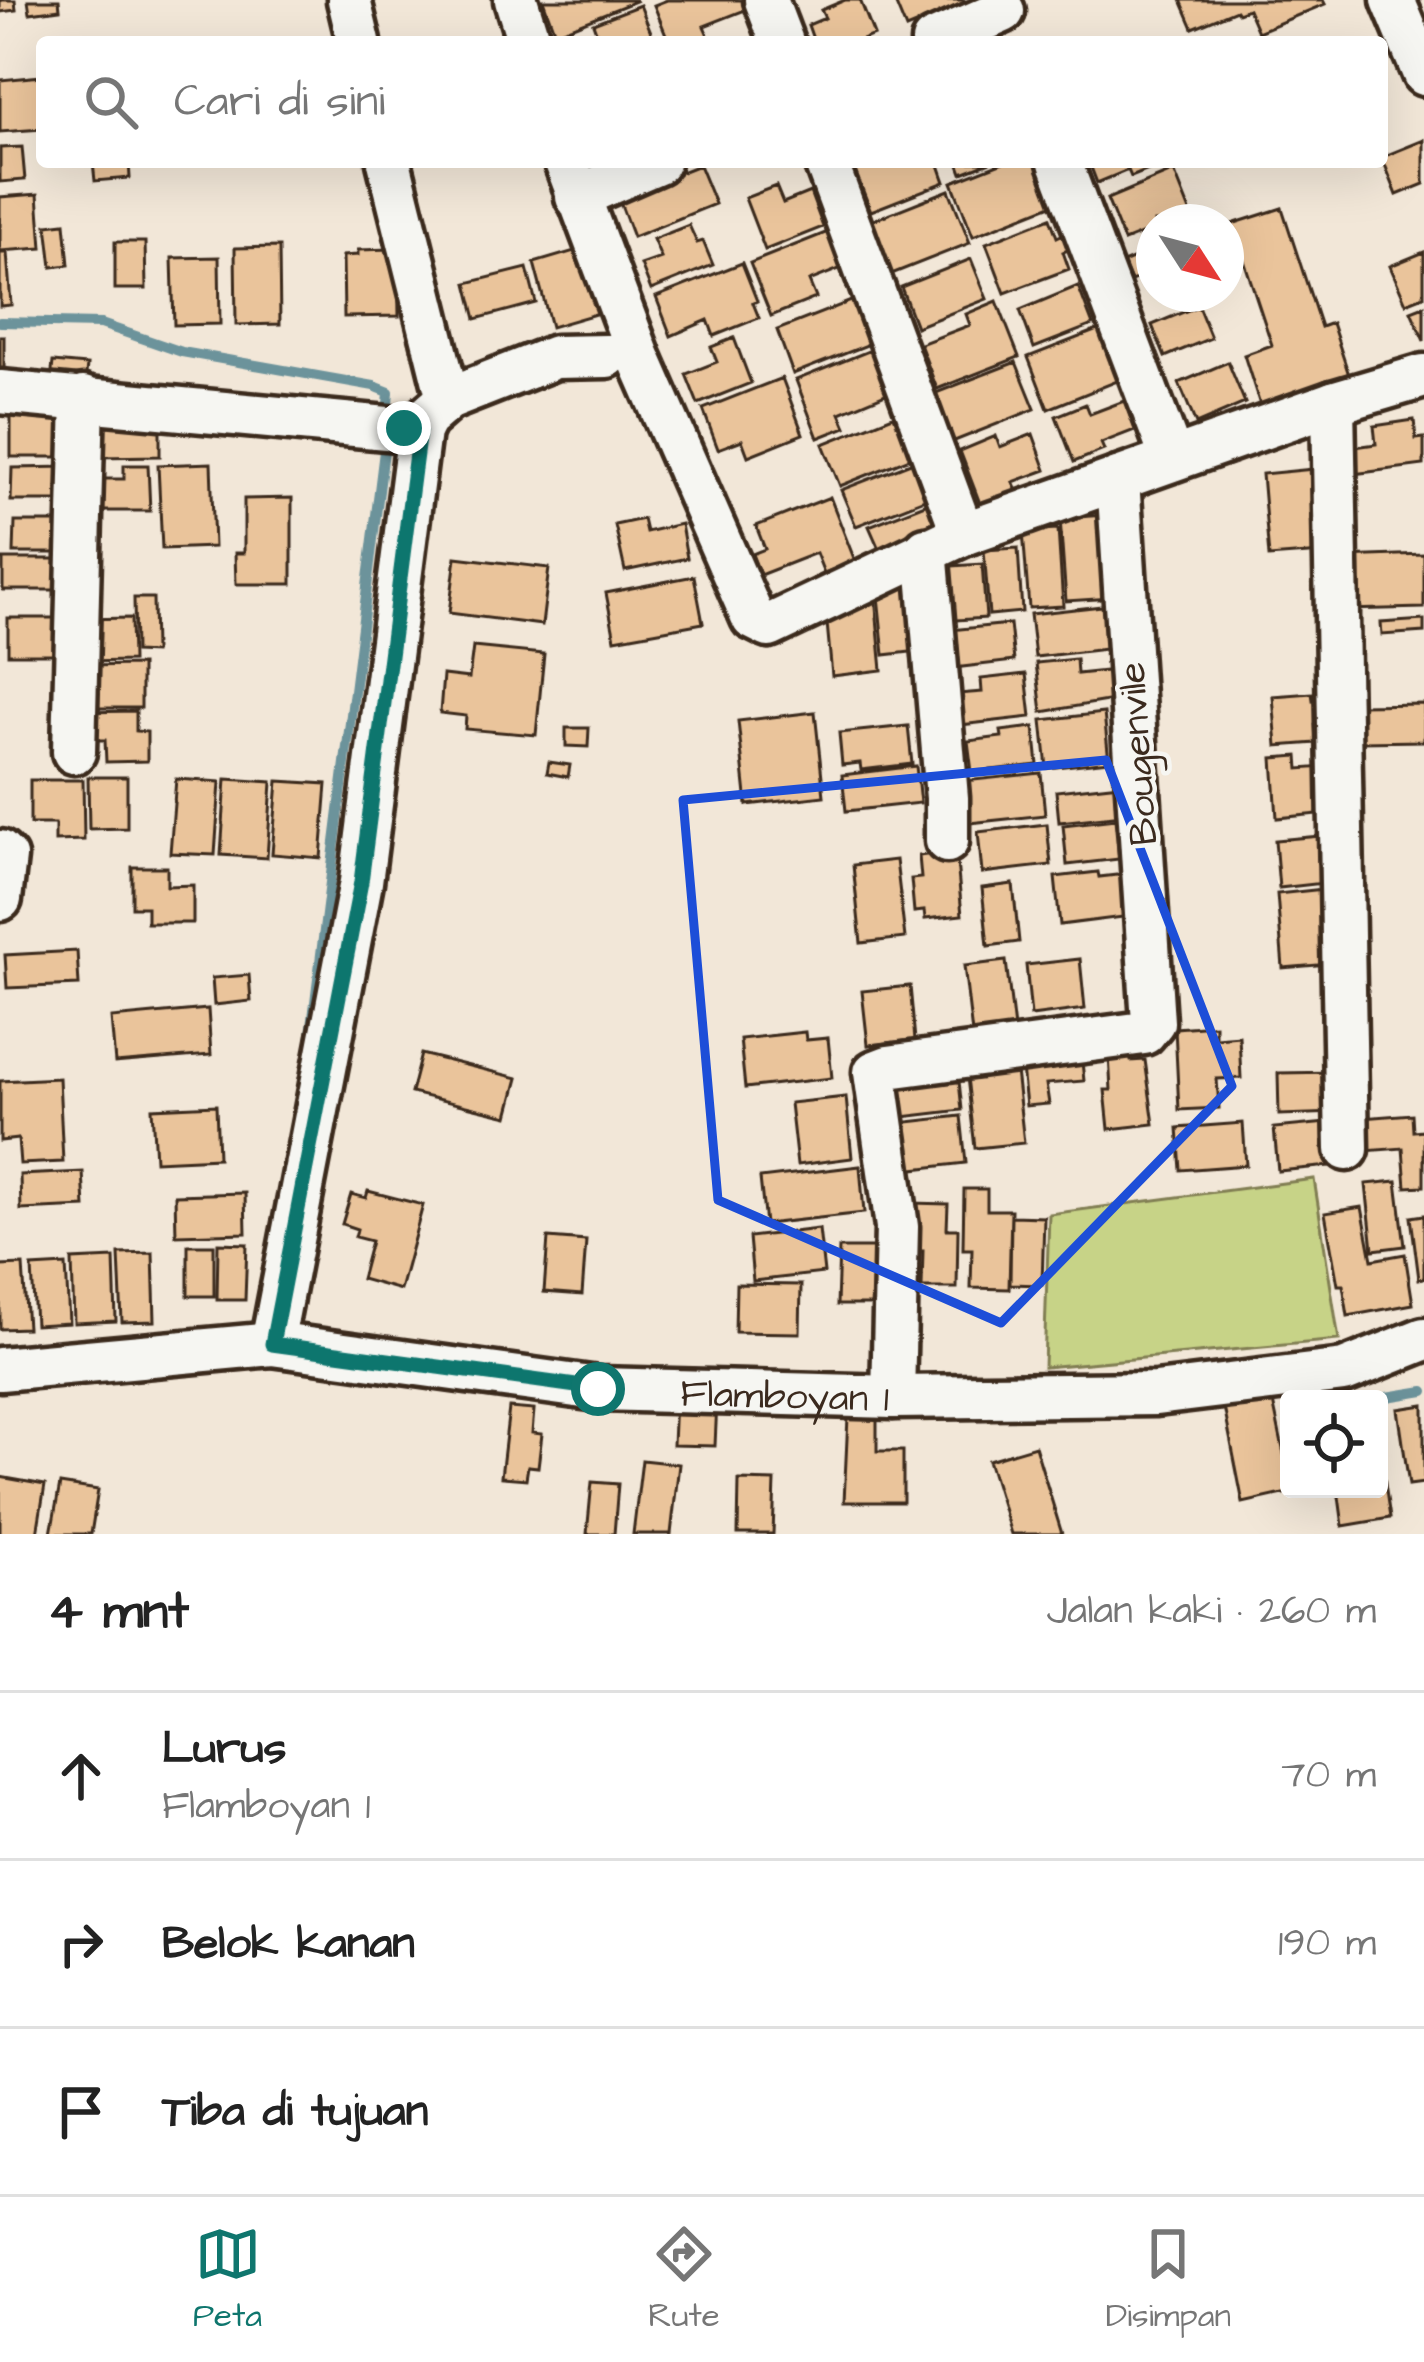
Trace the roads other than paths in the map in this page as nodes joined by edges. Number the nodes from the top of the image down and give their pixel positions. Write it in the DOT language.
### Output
graph roads {
  1 [pos="349,0"];
  2 [pos="516,0"];
  3 [pos="766,0"];
  4 [pos="1393,0"];
  5 [pos="1006,18"];
  6 [pos="358,36"];
  7 [pos="527,36"];
  8 [pos="780,36"];
  9 [pos="951,36"];
  10 [pos="1424,74"];
  11 [pos="390,168"];
  12 [pos="629,168"];
  13 [pos="828,168"];
  14 [pos="1062,168"];
  15 [pos="571,180"];
  16 [pos="607,356"];
  17 [pos="1413,379"];
  18 [pos="0,392"];
  19 [pos="83,398"];
  20 [pos="448,399"];
  21 [pos="1333,403"];
  22 [pos="395,428"];
  23 [pos="1172,460"];
  24 [pos="1118,479"];
  25 [pos="945,541"];
  26 [pos="74,752"];
  27 [pos="947,841"];
  28 [pos="0,852"];
  29 [pos="0,898"];
  30 [pos="1347,1149"];
  31 [pos="1424,1339"];
  32 [pos="272,1344"];
  33 [pos="0,1369"];
  34 [pos="893,1396"];
  1 -- 6 [label="street"];
  2 -- 7 [label="street"];
  3 -- 8 [label="street"];
  4 -- 10 [label="street"];
  5 -- 9 [label="street"];
  11 -- 20 [label="street"];
  12 -- 15 [label="street"];
  13 -- 25 [label="street"];
  14 -- 23 [label="street"];
  15 -- 25 [label="street"];
  16 -- 20 [label="street"];
  17 -- 21 [label="street"];
  18 -- 19 [label="street"];
  19 -- 22 [label="street"];
  19 -- 26 [label="street"];
  20 -- 22 [label="street"];
  21 -- 23 [label="street"];
  21 -- 30 [label="street"];
  22 -- 32 [label="street"];
  23 -- 24 [label="street"];
  24 -- 25 [label="street"];
  24 -- 34 [label="street, Bougenvile"];
  25 -- 27 [label="street"];
  28 -- 29 [label="street"];
  31 -- 34 [label="street, Flamboyan 1"];
  32 -- 33 [label="street, Flamboyan 1"];
  32 -- 34 [label="street, Flamboyan 1"];
}
